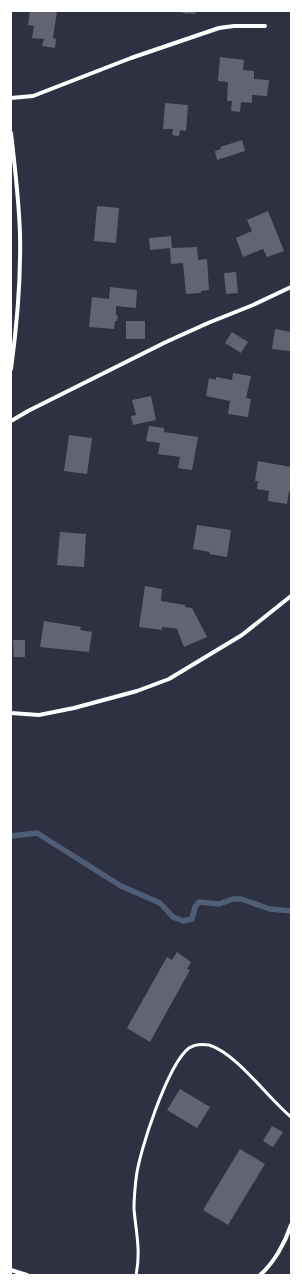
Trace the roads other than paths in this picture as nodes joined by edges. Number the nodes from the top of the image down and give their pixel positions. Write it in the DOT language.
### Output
graph roads {
  1 [pos="265,26"];
  2 [pos="11,98"];
  3 [pos="11,133"];
  4 [pos="291,287"];
  5 [pos="11,369"];
  6 [pos="11,421"];
  7 [pos="291,596"];
  8 [pos="11,713"];
  9 [pos="291,1117"];
  10 [pos="291,1225"];
  11 [pos="11,1270"];
  12 [pos="27,1275"];
  13 [pos="136,1275"];
  14 [pos="260,1275"];
  1 -- 2 [label="street"];
  3 -- 5 [label="street"];
  4 -- 6 [label="street"];
  7 -- 8 [label="street"];
  9 -- 13 [label="lane"];
  10 -- 14 [label="street"];
  11 -- 12 [label="street"];
}
